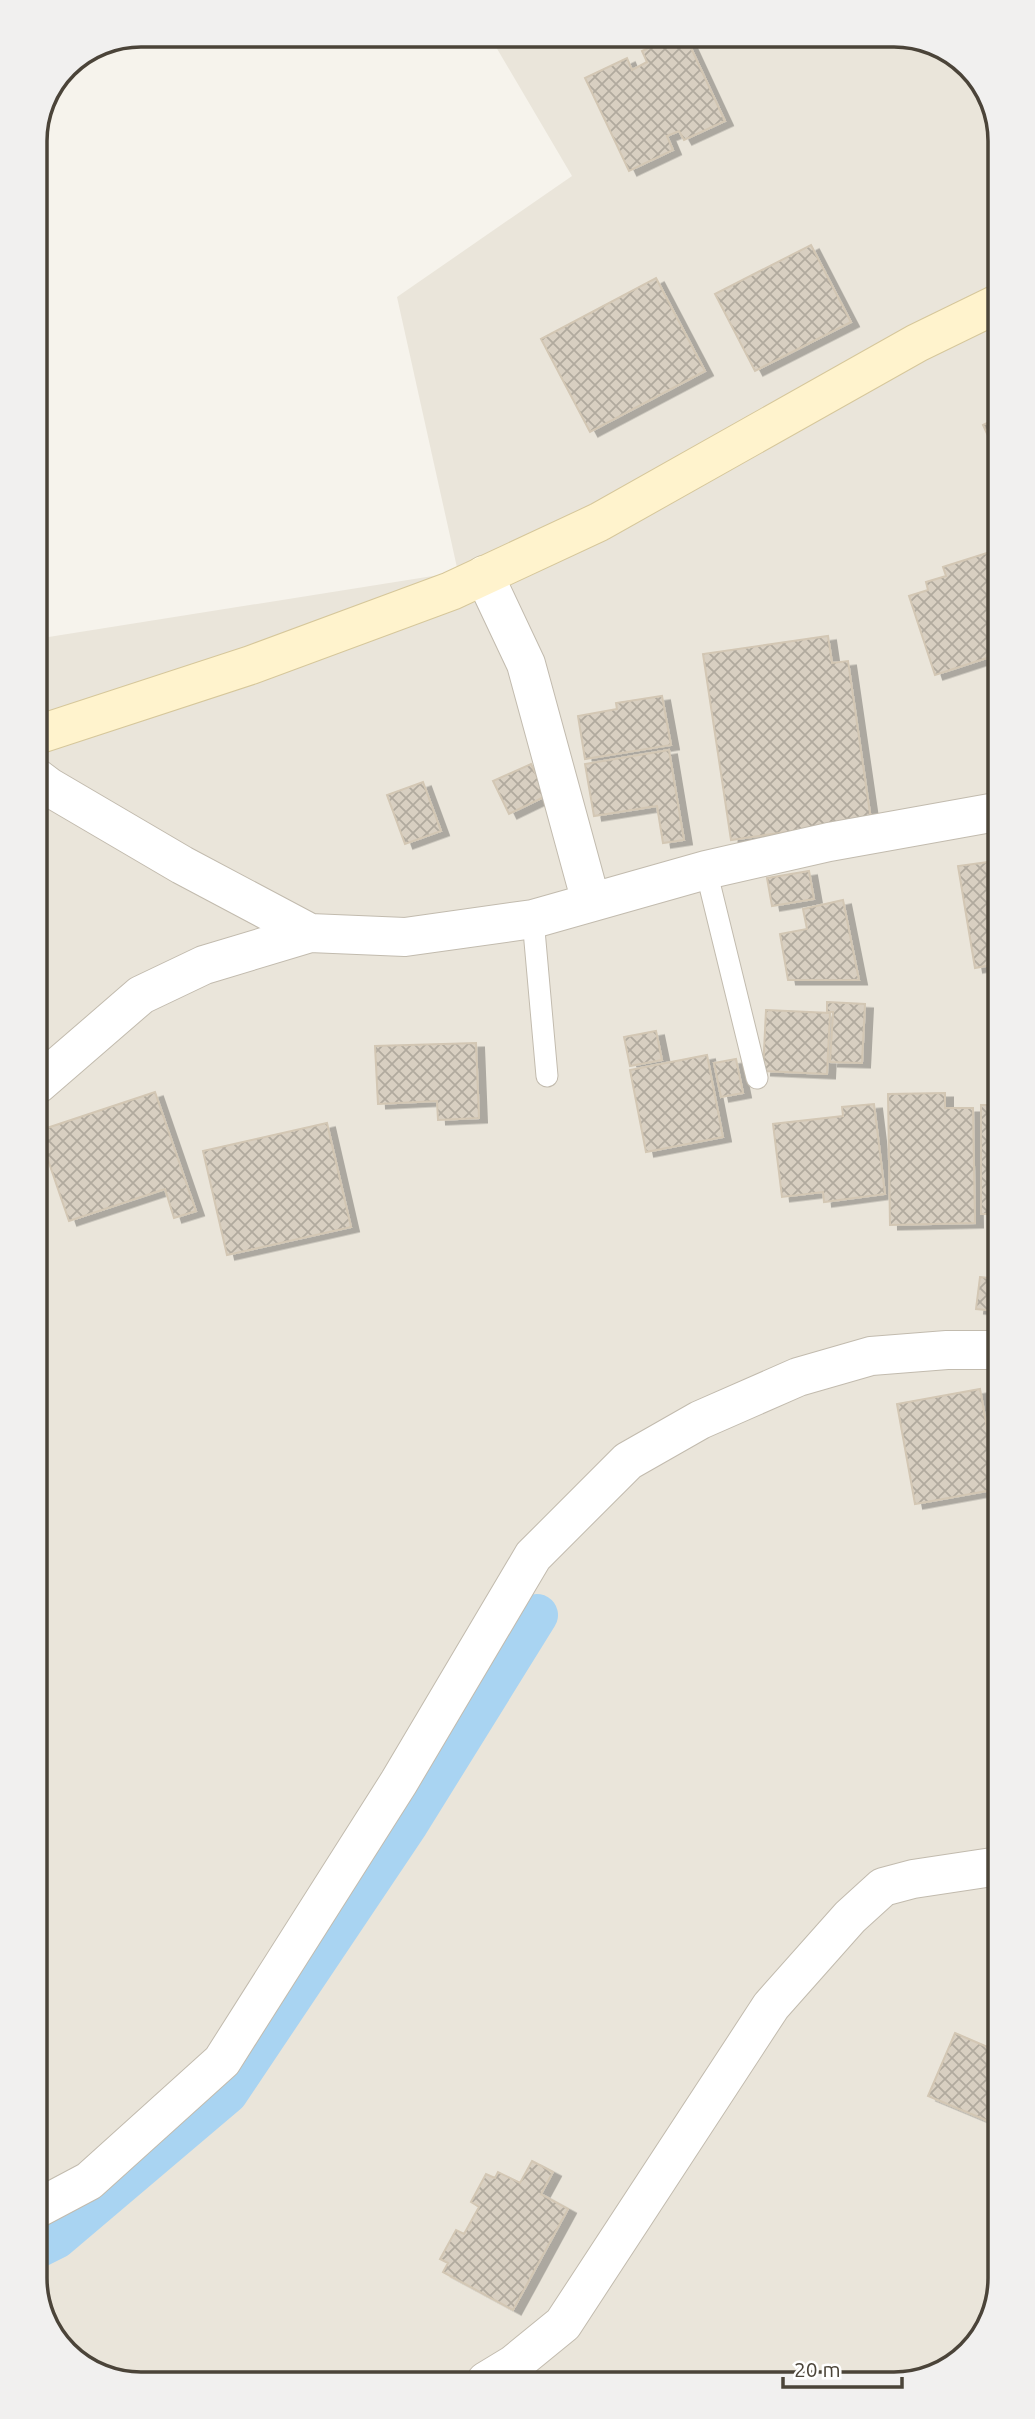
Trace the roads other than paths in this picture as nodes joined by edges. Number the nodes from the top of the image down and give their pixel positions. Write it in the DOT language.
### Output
graph roads {
  1 [pos="988,308"];
  2 [pos="484,575"];
  3 [pos="47,732"];
  4 [pos="47,786"];
  5 [pos="988,813"];
  6 [pos="706,870"];
  7 [pos="592,902"];
  8 [pos="533,919"];
  9 [pos="310,933"];
  10 [pos="47,1075"];
  11 [pos="547,1076"];
  12 [pos="757,1078"];
  13 [pos="988,1350"];
  14 [pos="988,1868"];
  15 [pos="47,2203"];
  16 [pos="501,2372"];
  1 -- 2 [label="main road"];
  2 -- 3 [label="main road"];
  2 -- 7 [label="street"];
  4 -- 9 [label="street"];
  5 -- 6 [label="street"];
  6 -- 7 [label="street"];
  6 -- 12 [label="lane"];
  7 -- 8 [label="street"];
  8 -- 9 [label="street"];
  8 -- 11 [label="lane"];
  9 -- 10 [label="street"];
  13 -- 15 [label="street"];
  14 -- 16 [label="street"];
}
